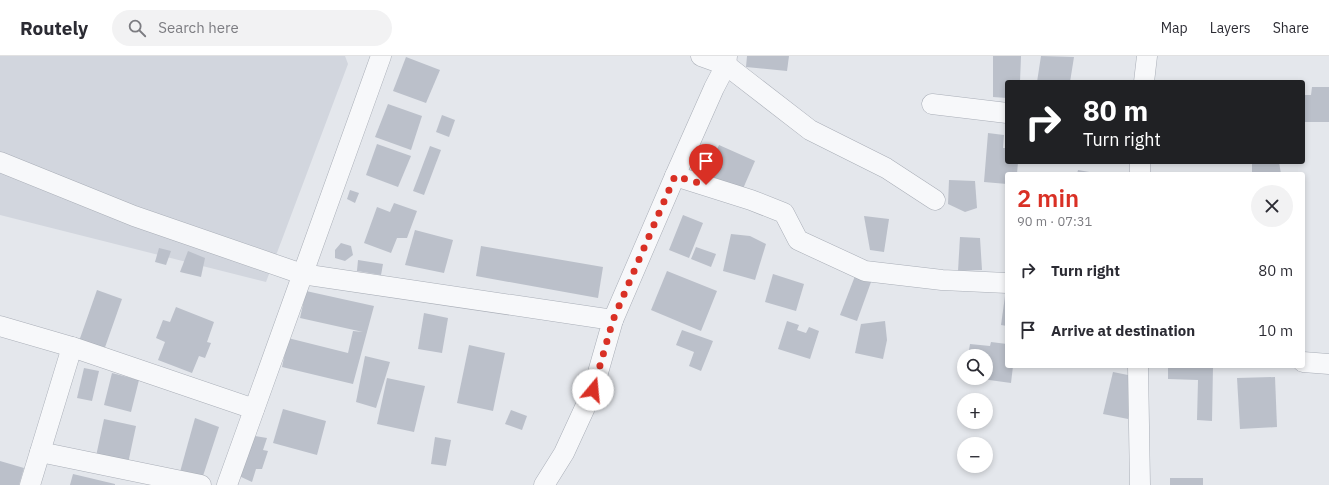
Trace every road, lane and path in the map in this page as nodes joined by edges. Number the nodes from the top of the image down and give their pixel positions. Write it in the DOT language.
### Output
graph roads {
  1 [pos="381,56"];
  2 [pos="701,56"];
  3 [pos="1147,56"];
  4 [pos="726,61"];
  5 [pos="1144,80"];
  6 [pos="932,104"];
  7 [pos="1005,113"];
  8 [pos="0,162"];
  9 [pos="675,176"];
  10 [pos="935,200"];
  11 [pos="302,274"];
  12 [pos="1005,283"];
  13 [pos="613,320"];
  14 [pos="0,326"];
  15 [pos="72,347"];
  16 [pos="1305,362"];
  17 [pos="1329,364"];
  18 [pos="1138,368"];
  19 [pos="254,409"];
  20 [pos="40,452"];
  21 [pos="30,485"];
  22 [pos="200,485"];
  23 [pos="227,485"];
  24 [pos="544,485"];
  25 [pos="1140,485"];
  1 -- 11 [label="street"];
  2 -- 4 [label="street"];
  3 -- 5 [label="street"];
  4 -- 9 [label="street"];
  4 -- 10 [label="street"];
  6 -- 7 [label="street"];
  8 -- 11 [label="street"];
  9 -- 12 [label="street"];
  9 -- 13 [label="street"];
  11 -- 13 [label="street"];
  11 -- 19 [label="street"];
  13 -- 24 [label="street"];
  14 -- 15 [label="street"];
  15 -- 19 [label="street"];
  15 -- 20 [label="street"];
  16 -- 17 [label="street"];
  18 -- 25 [label="street"];
  19 -- 23 [label="street"];
  20 -- 21 [label="street"];
  20 -- 22 [label="street"];
}
